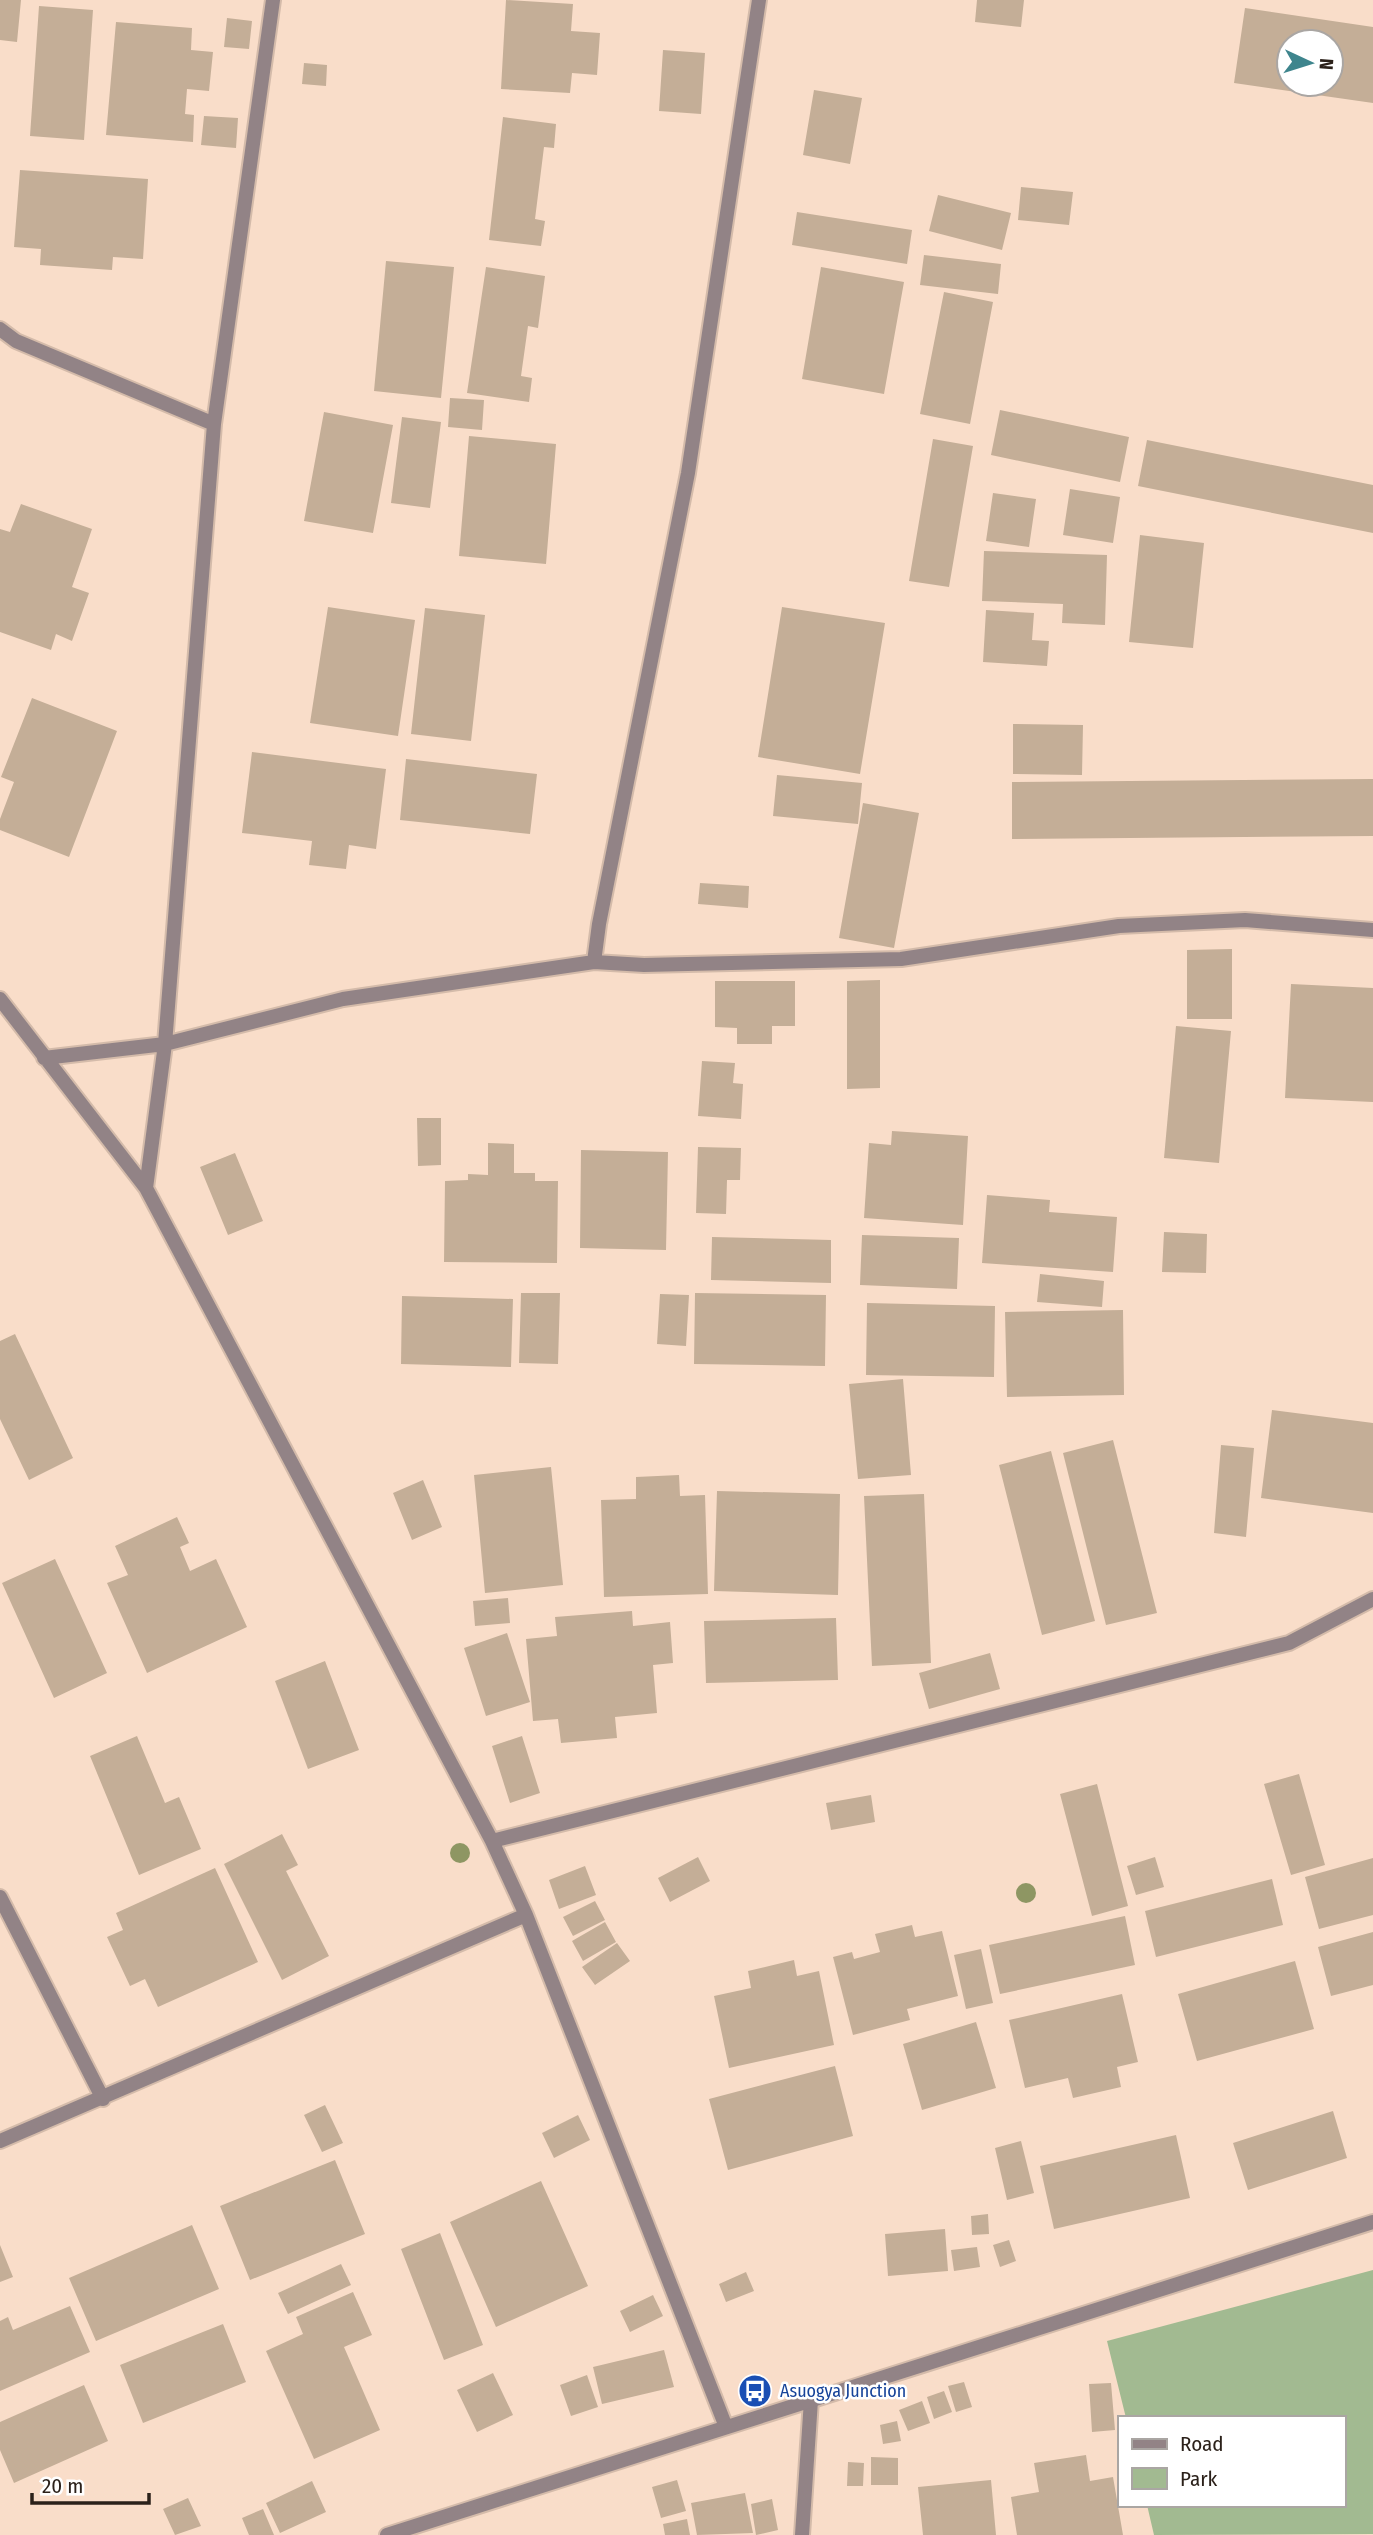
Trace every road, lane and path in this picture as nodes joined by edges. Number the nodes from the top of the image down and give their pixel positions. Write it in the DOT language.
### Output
graph roads {
  1 [pos="273,0"];
  2 [pos="759,0"];
  3 [pos="0,329"];
  4 [pos="214,424"];
  5 [pos="1373,930"];
  6 [pos="594,962"];
  7 [pos="0,999"];
  8 [pos="165,1044"];
  9 [pos="44,1058"];
  10 [pos="146,1188"];
  11 [pos="1373,1599"];
  12 [pos="492,1841"];
  13 [pos="0,1897"];
  14 [pos="527,1915"];
  15 [pos="103,2099"];
  16 [pos="0,2141"];
  17 [pos="1373,2222"];
  18 [pos="811,2400"];
  19 [pos="726,2427"];
  20 [pos="387,2535"];
  21 [pos="802,2535"];
  1 -- 4 [label="street"];
  2 -- 6 [label="street"];
  3 -- 4 [label="street"];
  4 -- 8 [label="street"];
  5 -- 6 [label="street"];
  6 -- 8 [label="street"];
  7 -- 9 [label="street"];
  8 -- 9 [label="street"];
  8 -- 10 [label="street"];
  9 -- 10 [label="street"];
  10 -- 12 [label="street"];
  11 -- 12 [label="street"];
  12 -- 14 [label="street"];
  13 -- 15 [label="street"];
  14 -- 15 [label="street"];
  14 -- 19 [label="street"];
  15 -- 16 [label="street"];
  17 -- 18 [label="street"];
  18 -- 19 [label="street"];
  18 -- 21 [label="street"];
  19 -- 20 [label="street"];
}
